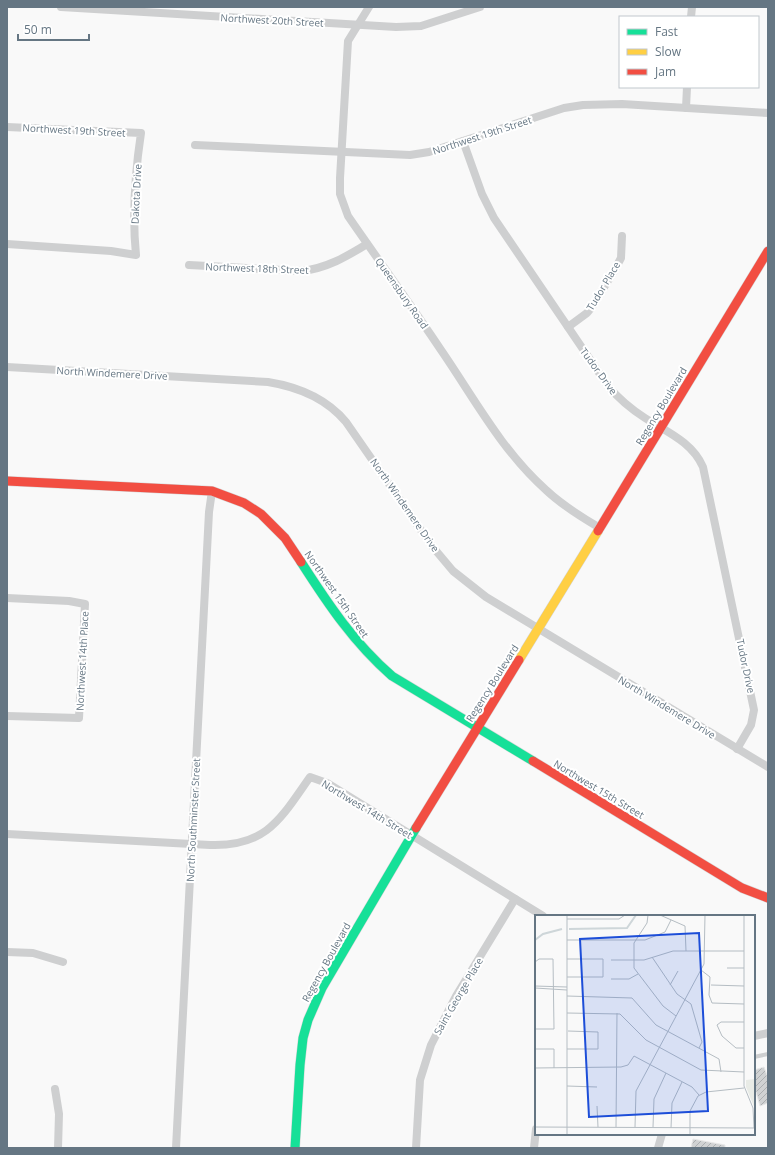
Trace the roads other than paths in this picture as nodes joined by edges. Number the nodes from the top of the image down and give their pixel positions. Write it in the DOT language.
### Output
graph roads {
  1 [pos="61,7"];
  2 [pos="369,7"];
  3 [pos="480,7"];
  4 [pos="358,25"];
  5 [pos="688,88"];
  6 [pos="686,108"];
  7 [pos="768,113"];
  8 [pos="7,126"];
  9 [pos="142,133"];
  10 [pos="463,142"];
  11 [pos="195,145"];
  12 [pos="343,153"];
  13 [pos="622,236"];
  14 [pos="7,244"];
  15 [pos="367,244"];
  16 [pos="768,251"];
  17 [pos="189,265"];
  18 [pos="568,327"];
  19 [pos="7,367"];
  20 [pos="660,428"];
  21 [pos="7,481"];
  22 [pos="212,492"];
  23 [pos="600,528"];
  24 [pos="7,598"];
  25 [pos="539,629"];
  26 [pos="7,716"];
  27 [pos="477,728"];
  28 [pos="737,748"];
  29 [pos="768,767"];
  30 [pos="7,834"];
  31 [pos="412,836"];
  32 [pos="192,843"];
  33 [pos="768,898"];
  34 [pos="515,899"];
  35 [pos="541,915"];
  36 [pos="7,952"];
  37 [pos="63,962"];
  38 [pos="768,1033"];
  39 [pos="755,1036"];
  40 [pos="768,1054"];
  41 [pos="755,1058"];
  42 [pos="55,1089"];
  43 [pos="535,1135"];
  44 [pos="662,1135"];
  45 [pos="58,1148"];
  46 [pos="176,1148"];
  47 [pos="296,1148"];
  48 [pos="416,1148"];
  49 [pos="534,1148"];
  50 [pos="658,1148"];
  1 -- 4 [label="street, Northwest 20th Street"];
  2 -- 4 [label="street, Queensbury Road"];
  3 -- 4 [label="street, Northwest 20th Street"];
  4 -- 12 [label="street, Queensbury Road"];
  5 -- 6 [label="street"];
  6 -- 7 [label="street, Northwest 19th Street"];
  6 -- 10 [label="street, Northwest 19th Street"];
  8 -- 9 [label="street, Northwest 19th Street"];
  9 -- 14 [label="street, Dakota Drive"];
  10 -- 12 [label="street, Northwest 19th Street"];
  10 -- 18 [label="street, Tudor Drive"];
  11 -- 12 [label="street, Northwest 19th Street"];
  12 -- 15 [label="street, Queensbury Road"];
  13 -- 18 [label="street, Tudor Place"];
  15 -- 17 [label="street, Northwest 18th Street"];
  15 -- 23 [label="street, Queensbury Road"];
  16 -- 20 [label="street, Regency Boulevard"];
  18 -- 20 [label="street, Tudor Drive"];
  19 -- 25 [label="street, North Windemere Drive"];
  20 -- 23 [label="street, Regency Boulevard"];
  20 -- 28 [label="street, Tudor Drive"];
  21 -- 22 [label="street, Northwest 15th Street"];
  22 -- 27 [label="street, Northwest 15th Street"];
  22 -- 32 [label="street, North Southminster Street"];
  23 -- 25 [label="street, Regency Boulevard"];
  24 -- 26 [label="street, Northwest 14th Place"];
  25 -- 27 [label="street, Regency Boulevard"];
  25 -- 28 [label="street, North Windemere Drive"];
  27 -- 31 [label="street, Regency Boulevard"];
  27 -- 33 [label="street, Northwest 15th Street"];
  28 -- 29 [label="street, North Windemere Drive"];
  30 -- 32 [label="street, Northwest 14th Street"];
  31 -- 32 [label="street, Northwest 14th Street"];
  31 -- 34 [label="street, Northwest 14th Street"];
  31 -- 47 [label="street, Regency Boulevard"];
  32 -- 46 [label="street, North Southminster Street"];
  34 -- 35 [label="street, Northwest 14th Street"];
  34 -- 48 [label="street, Saint George Place"];
  36 -- 37 [label="street"];
  38 -- 39 [label="street"];
  40 -- 41 [label="lane"];
  42 -- 45 [label="street"];
  43 -- 49 [label="street"];
  44 -- 50 [label="street"];
}
